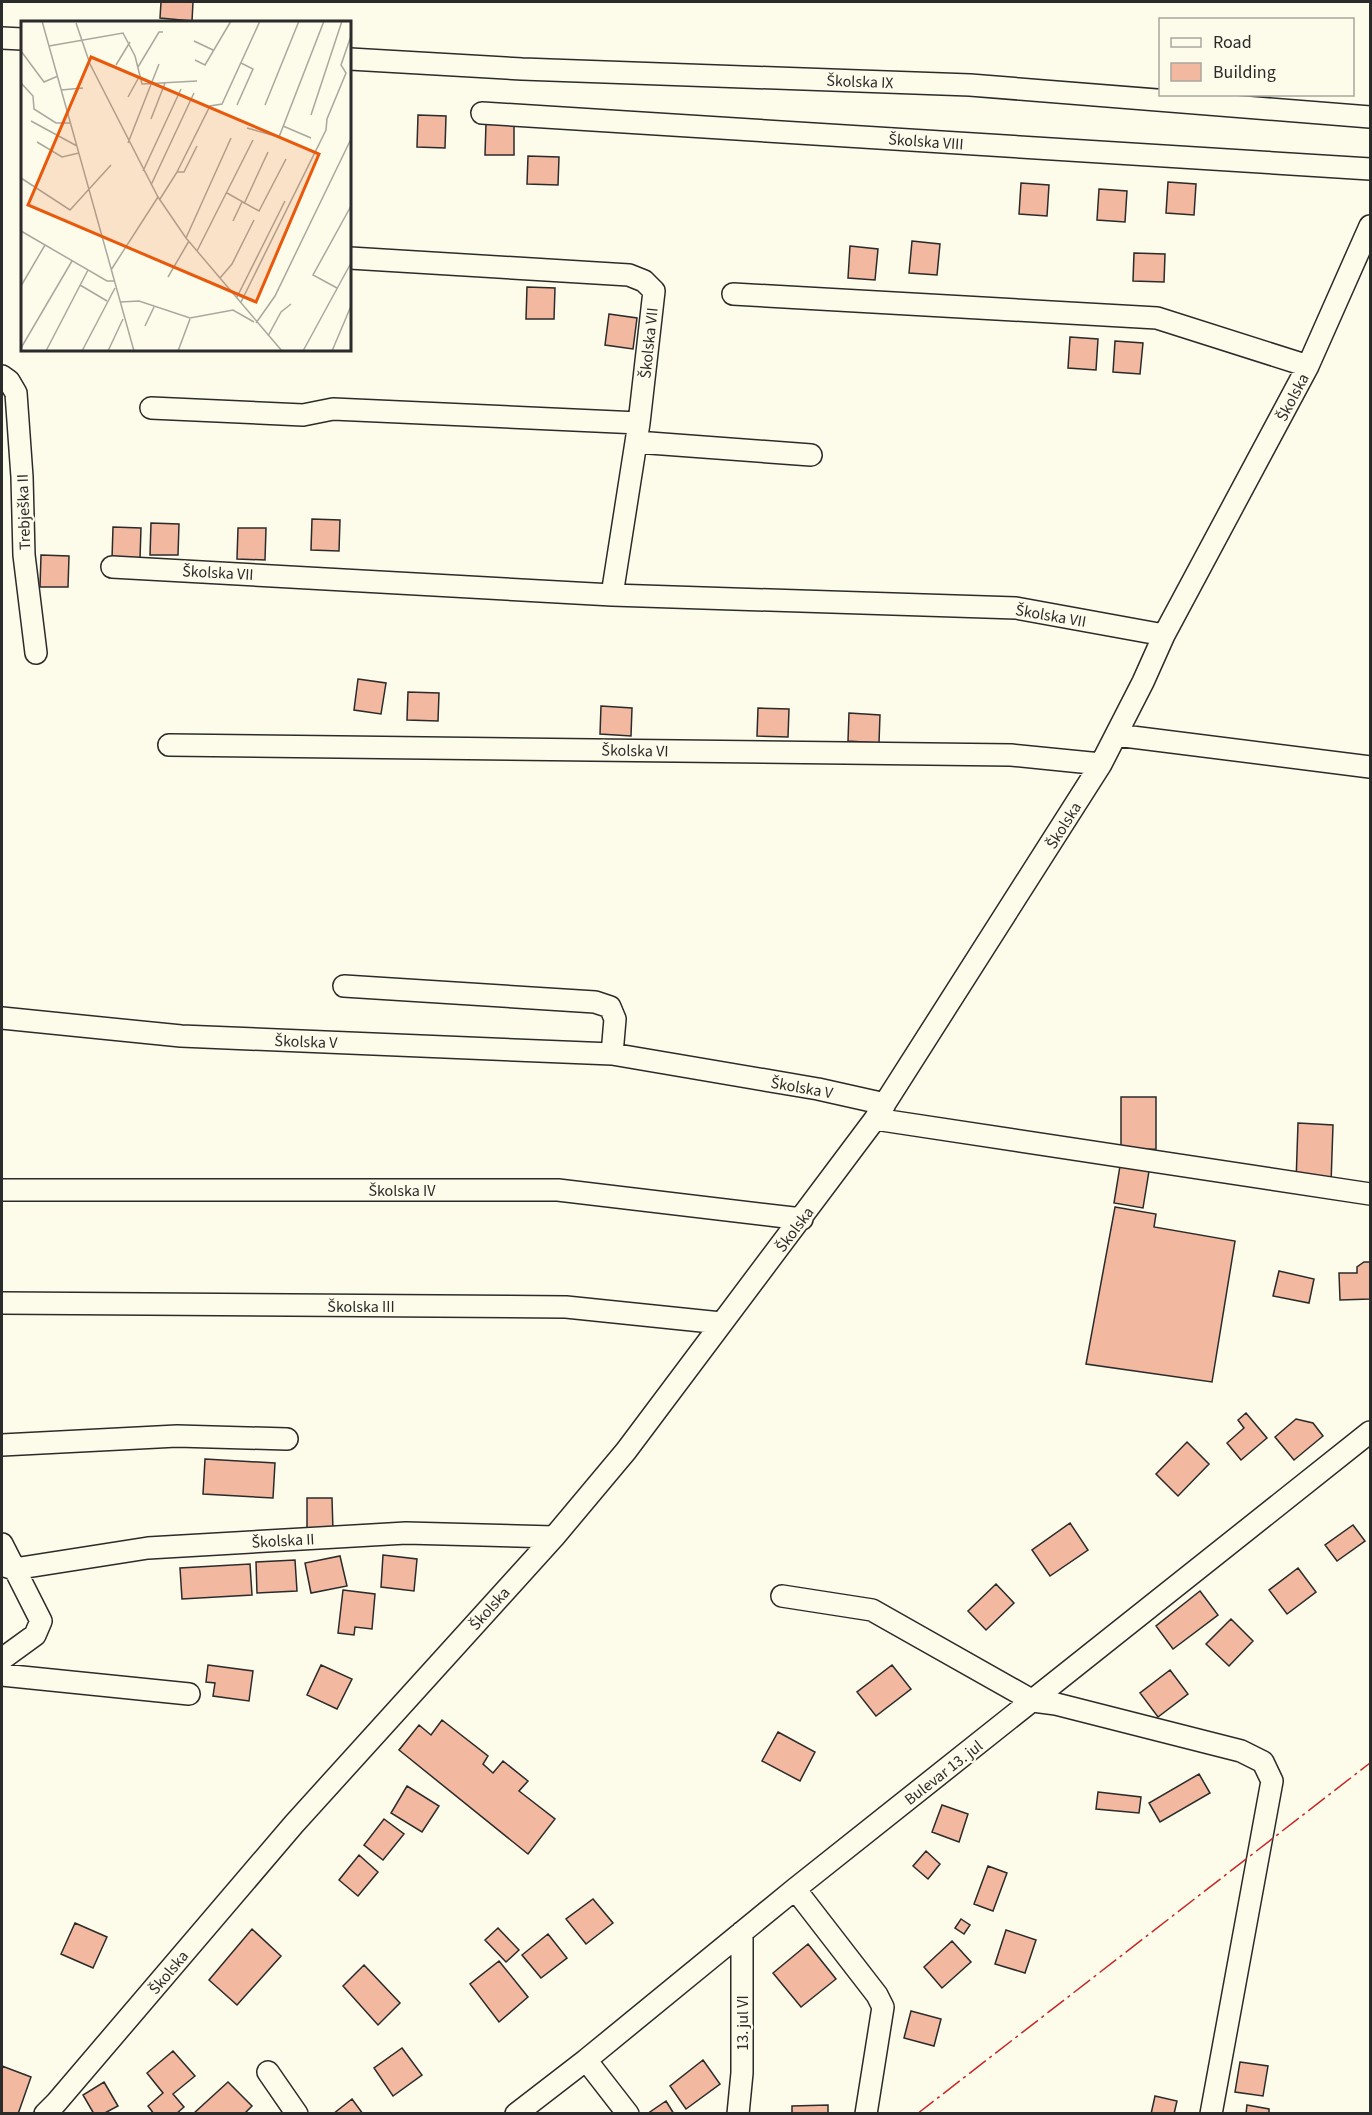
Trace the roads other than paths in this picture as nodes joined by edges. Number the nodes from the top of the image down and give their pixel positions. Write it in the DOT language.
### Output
graph roads {
  1 [pos="2,38"];
  2 [pos="21,39"];
  3 [pos="351,59"];
  4 [pos="482,112"];
  5 [pos="1371,117"];
  6 [pos="1371,169"];
  7 [pos="1371,226"];
  8 [pos="351,258"];
  9 [pos="733,294"];
  10 [pos="1308,366"];
  11 [pos="2,376"];
  12 [pos="151,408"];
  13 [pos="638,432"];
  14 [pos="811,455"];
  15 [pos="112,567"];
  16 [pos="612,595"];
  17 [pos="1164,635"];
  18 [pos="36,653"];
  19 [pos="1116,735"];
  20 [pos="169,744"];
  21 [pos="1101,764"];
  22 [pos="1371,767"];
  23 [pos="345,986"];
  24 [pos="2,1018"];
  25 [pos="612,1054"];
  26 [pos="880,1112"];
  27 [pos="2,1190"];
  28 [pos="1371,1194"];
  29 [pos="802,1219"];
  30 [pos="2,1303"];
  31 [pos="721,1323"];
  32 [pos="1371,1432"];
  33 [pos="286,1439"];
  34 [pos="2,1445"];
  35 [pos="554,1537"];
  36 [pos="2,1544"];
  37 [pos="8,1567"];
  38 [pos="782,1596"];
  39 [pos="2,1659"];
  40 [pos="2,1675"];
  41 [pos="189,1694"];
  42 [pos="1033,1701"];
  43 [pos="795,1889"];
  44 [pos="742,1932"];
  45 [pos="586,2060"];
  46 [pos="268,2072"];
  47 [pos="45,2114"];
  48 [pos="297,2114"];
  49 [pos="516,2114"];
  50 [pos="628,2114"];
  51 [pos="738,2114"];
  52 [pos="866,2114"];
  53 [pos="1211,2114"];
  1 -- 2 [label="street"];
  3 -- 5 [label="street, Školska IX"];
  4 -- 6 [label="street, Školska VIII"];
  7 -- 10 [label="street, Školska"];
  8 -- 13 [label="street, Školska VII"];
  9 -- 10 [label="street"];
  10 -- 17 [label="street, Školska"];
  11 -- 18 [label="street, Trebješka II"];
  12 -- 13 [label="street"];
  13 -- 14 [label="street"];
  13 -- 16 [label="street, Školska VII"];
  15 -- 16 [label="street, Školska VII"];
  16 -- 17 [label="street, Školska VII"];
  17 -- 19 [label="street, Školska"];
  19 -- 21 [label="street, Školska"];
  19 -- 22 [label="street"];
  20 -- 21 [label="street, Školska VI"];
  21 -- 26 [label="street, Školska"];
  23 -- 25 [label="street"];
  24 -- 25 [label="street, Školska V"];
  25 -- 26 [label="street, Školska V"];
  26 -- 28 [label="street, Školska V"];
  26 -- 29 [label="street, Školska"];
  27 -- 29 [label="street, Školska IV"];
  29 -- 31 [label="street, Školska"];
  30 -- 31 [label="street, Školska III"];
  31 -- 35 [label="street, Školska"];
  32 -- 42 [label="street, Bulevar 13. jul"];
  33 -- 34 [label="street"];
  35 -- 37 [label="street, Školska II"];
  35 -- 47 [label="street, Školska"];
  36 -- 37 [label="street"];
  37 -- 39 [label="street"];
  38 -- 42 [label="street"];
  40 -- 41 [label="street"];
  42 -- 43 [label="street, Bulevar 13. jul"];
  42 -- 53 [label="street"];
  43 -- 44 [label="street, Bulevar 13. jul"];
  43 -- 52 [label="street"];
  44 -- 45 [label="street, Bulevar 13. jul"];
  44 -- 51 [label="street, 13. jul VI"];
  45 -- 49 [label="street, Bulevar 13. jul"];
  45 -- 50 [label="street"];
  46 -- 48 [label="street"];
}
